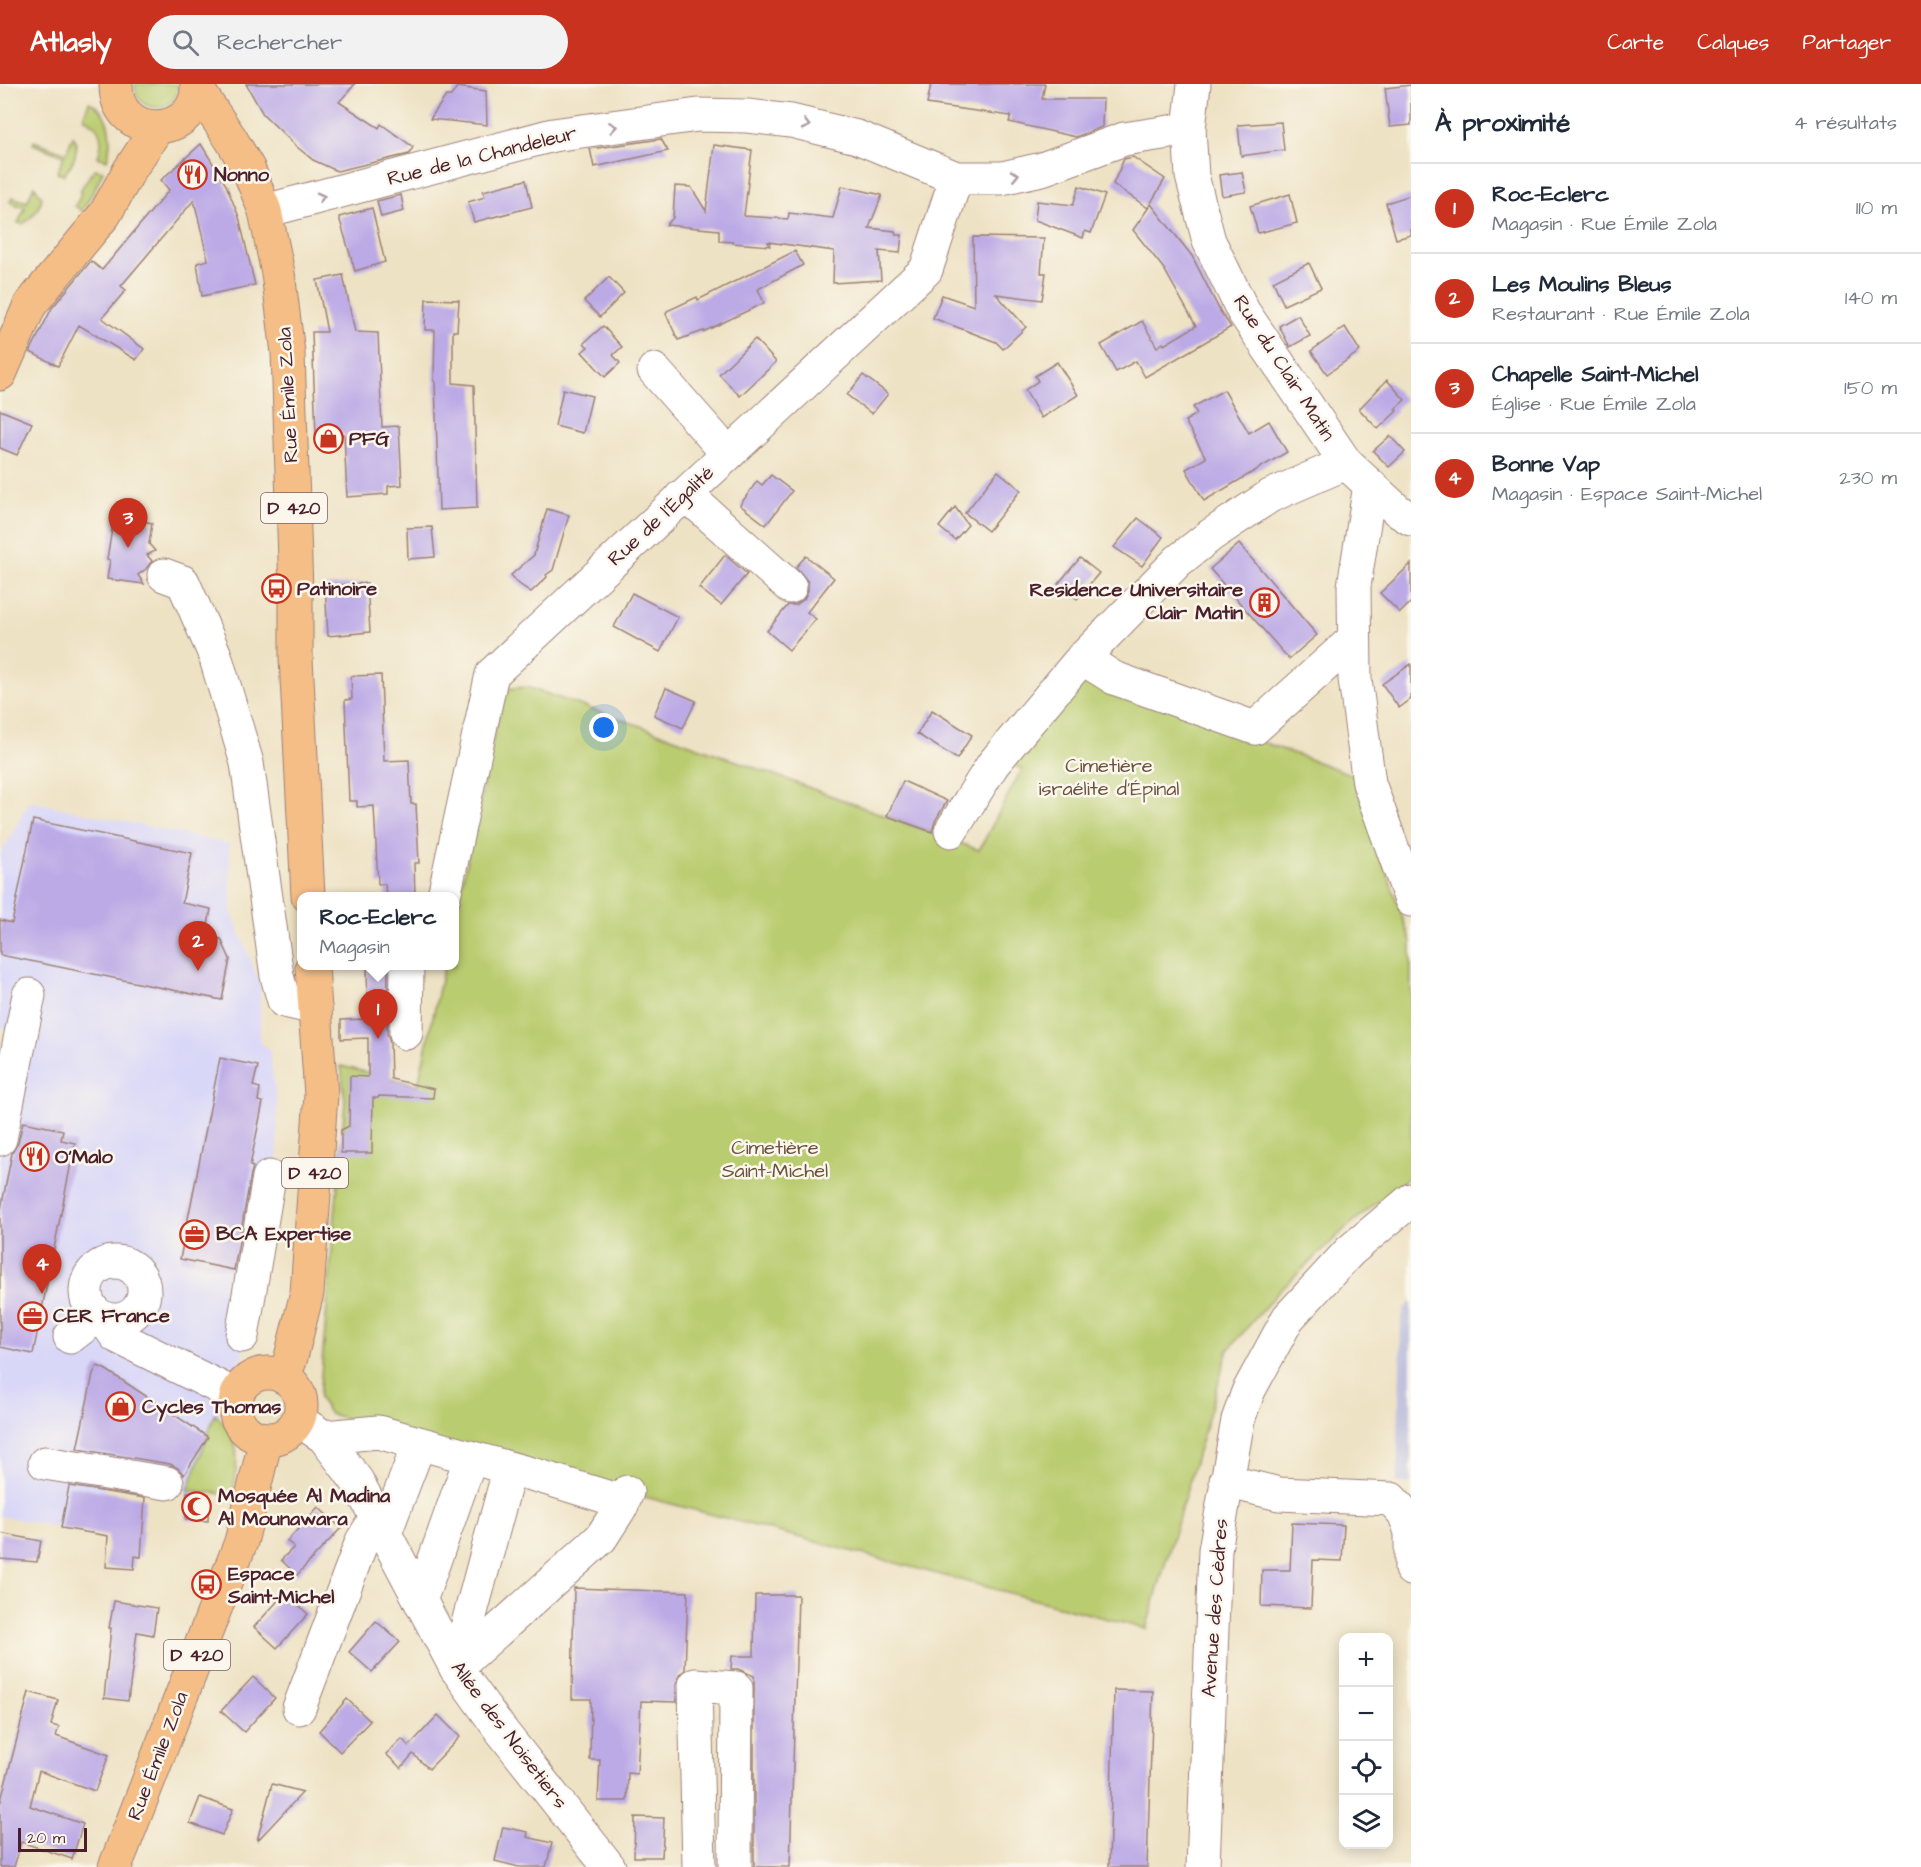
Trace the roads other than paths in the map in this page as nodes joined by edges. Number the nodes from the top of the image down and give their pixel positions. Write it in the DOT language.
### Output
graph roads {
  1 [pos="1194,84"];
  2 [pos="197,87"];
  3 [pos="115,93"];
  4 [pos="168,124"];
  5 [pos="1189,129"];
  6 [pos="224,131"];
  7 [pos="129,171"];
  8 [pos="956,178"];
  9 [pos="264,210"];
  10 [pos="654,370"];
  11 [pos="0,374"];
  12 [pos="728,454"];
  13 [pos="1346,463"];
  14 [pos="1370,485"];
  15 [pos="681,498"];
  16 [pos="1411,519"];
  17 [pos="164,575"];
  18 [pos="790,587"];
  19 [pos="1354,639"];
  20 [pos="1082,658"];
  21 [pos="951,831"];
  22 [pos="308,892"];
  23 [pos="445,892"];
  24 [pos="1411,900"];
  25 [pos="312,970"];
  26 [pos="407,970"];
  27 [pos="29,995"];
  28 [pos="315,1008"];
  29 [pos="406,1033"];
  30 [pos="0,1139"];
  31 [pos="269,1177"];
  32 [pos="1411,1200"];
  33 [pos="140,1306"];
  34 [pos="101,1317"];
  35 [pos="242,1336"];
  36 [pos="70,1337"];
  37 [pos="170,1362"];
  38 [pos="284,1377"];
  39 [pos="237,1396"];
  40 [pos="311,1428"];
  41 [pos="266,1439"];
  42 [pos="414,1457"];
  43 [pos="45,1463"];
  44 [pos="465,1474"];
  45 [pos="1226,1481"];
  46 [pos="506,1482"];
  47 [pos="167,1483"];
  48 [pos="381,1526"];
  49 [pos="1411,1532"];
  50 [pos="1411,1537"];
  51 [pos="1411,1569"];
  52 [pos="420,1601"];
  53 [pos="456,1668"];
  54 [pos="298,1708"];
  55 [pos="115,1867"];
  56 [pos="609,1867"];
  57 [pos="699,1867"];
  58 [pos="735,1867"];
  59 [pos="1203,1867"];
  1 -- 5 [label="street, Rue du Clair Matin"];
  2 -- 4 [label="main road"];
  2 -- 6 [label="main road, D 420"];
  3 -- 4 [label="main road"];
  3 -- 7 [label="main road"];
  4 -- 6 [label="main road"];
  4 -- 7 [label="main road"];
  8 -- 5 [label="street, Rue de la Chandeleur, one-way"];
  5 -- 13 [label="street, Rue du Clair Matin"];
  6 -- 9 [label="main road, Rue Émile Zola / D 420"];
  7 -- 11 [label="main road"];
  9 -- 8 [label="street, Rue de la Chandeleur, one-way"];
  8 -- 12 [label="street, Rue de l'Égalité"];
  9 -- 22 [label="main road, Rue Émile Zola / D 420"];
  10 -- 12 [label="street"];
  12 -- 15 [label="street, Rue de l'Égalité"];
  13 -- 14 [label="street, Rue du Clair Matin"];
  13 -- 20 [label="street"];
  14 -- 16 [label="street, Rue du Clair Matin"];
  14 -- 19 [label="street"];
  15 -- 18 [label="street"];
  15 -- 23 [label="street, Rue de l'Égalité"];
  17 -- 28 [label="street"];
  19 -- 20 [label="street"];
  19 -- 24 [label="street"];
  20 -- 21 [label="street"];
  25 -- 28 [label="main road, D 420"];
  26 -- 29 [label="street"];
  27 -- 30 [label="street"];
  28 -- 38 [label="main road, D 420"];
  31 -- 35 [label="street"];
  32 -- 45 [label="street, Avenue des Cèdres"];
  33 -- 34 [label="street"];
  33 -- 34 [label="street"];
  33 -- 37 [label="street"];
  34 -- 36 [label="street"];
  34 -- 37 [label="street"];
  37 -- 39 [label="street"];
  38 -- 39 [label="main road"];
  38 -- 40 [label="main road"];
  39 -- 41 [label="main road"];
  40 -- 41 [label="main road"];
  40 -- 48 [label="street, Allée des Noisetiers"];
  40 -- 53 [label="street"];
  41 -- 55 [label="main road, Rue Émile Zola / D 420"];
  42 -- 48 [label="street"];
  43 -- 47 [label="street"];
  44 -- 52 [label="street"];
  45 -- 49 [label="street"];
  45 -- 59 [label="street, Avenue des Cèdres"];
  46 -- 53 [label="street"];
  48 -- 52 [label="street, Allée des Noisetiers"];
  48 -- 54 [label="street"];
  50 -- 51 [label="street"];
  52 -- 53 [label="street, Allée des Noisetiers"];
  53 -- 56 [label="street, Allée des Noisetiers"];
  57 -- 58 [label="street"];
}
